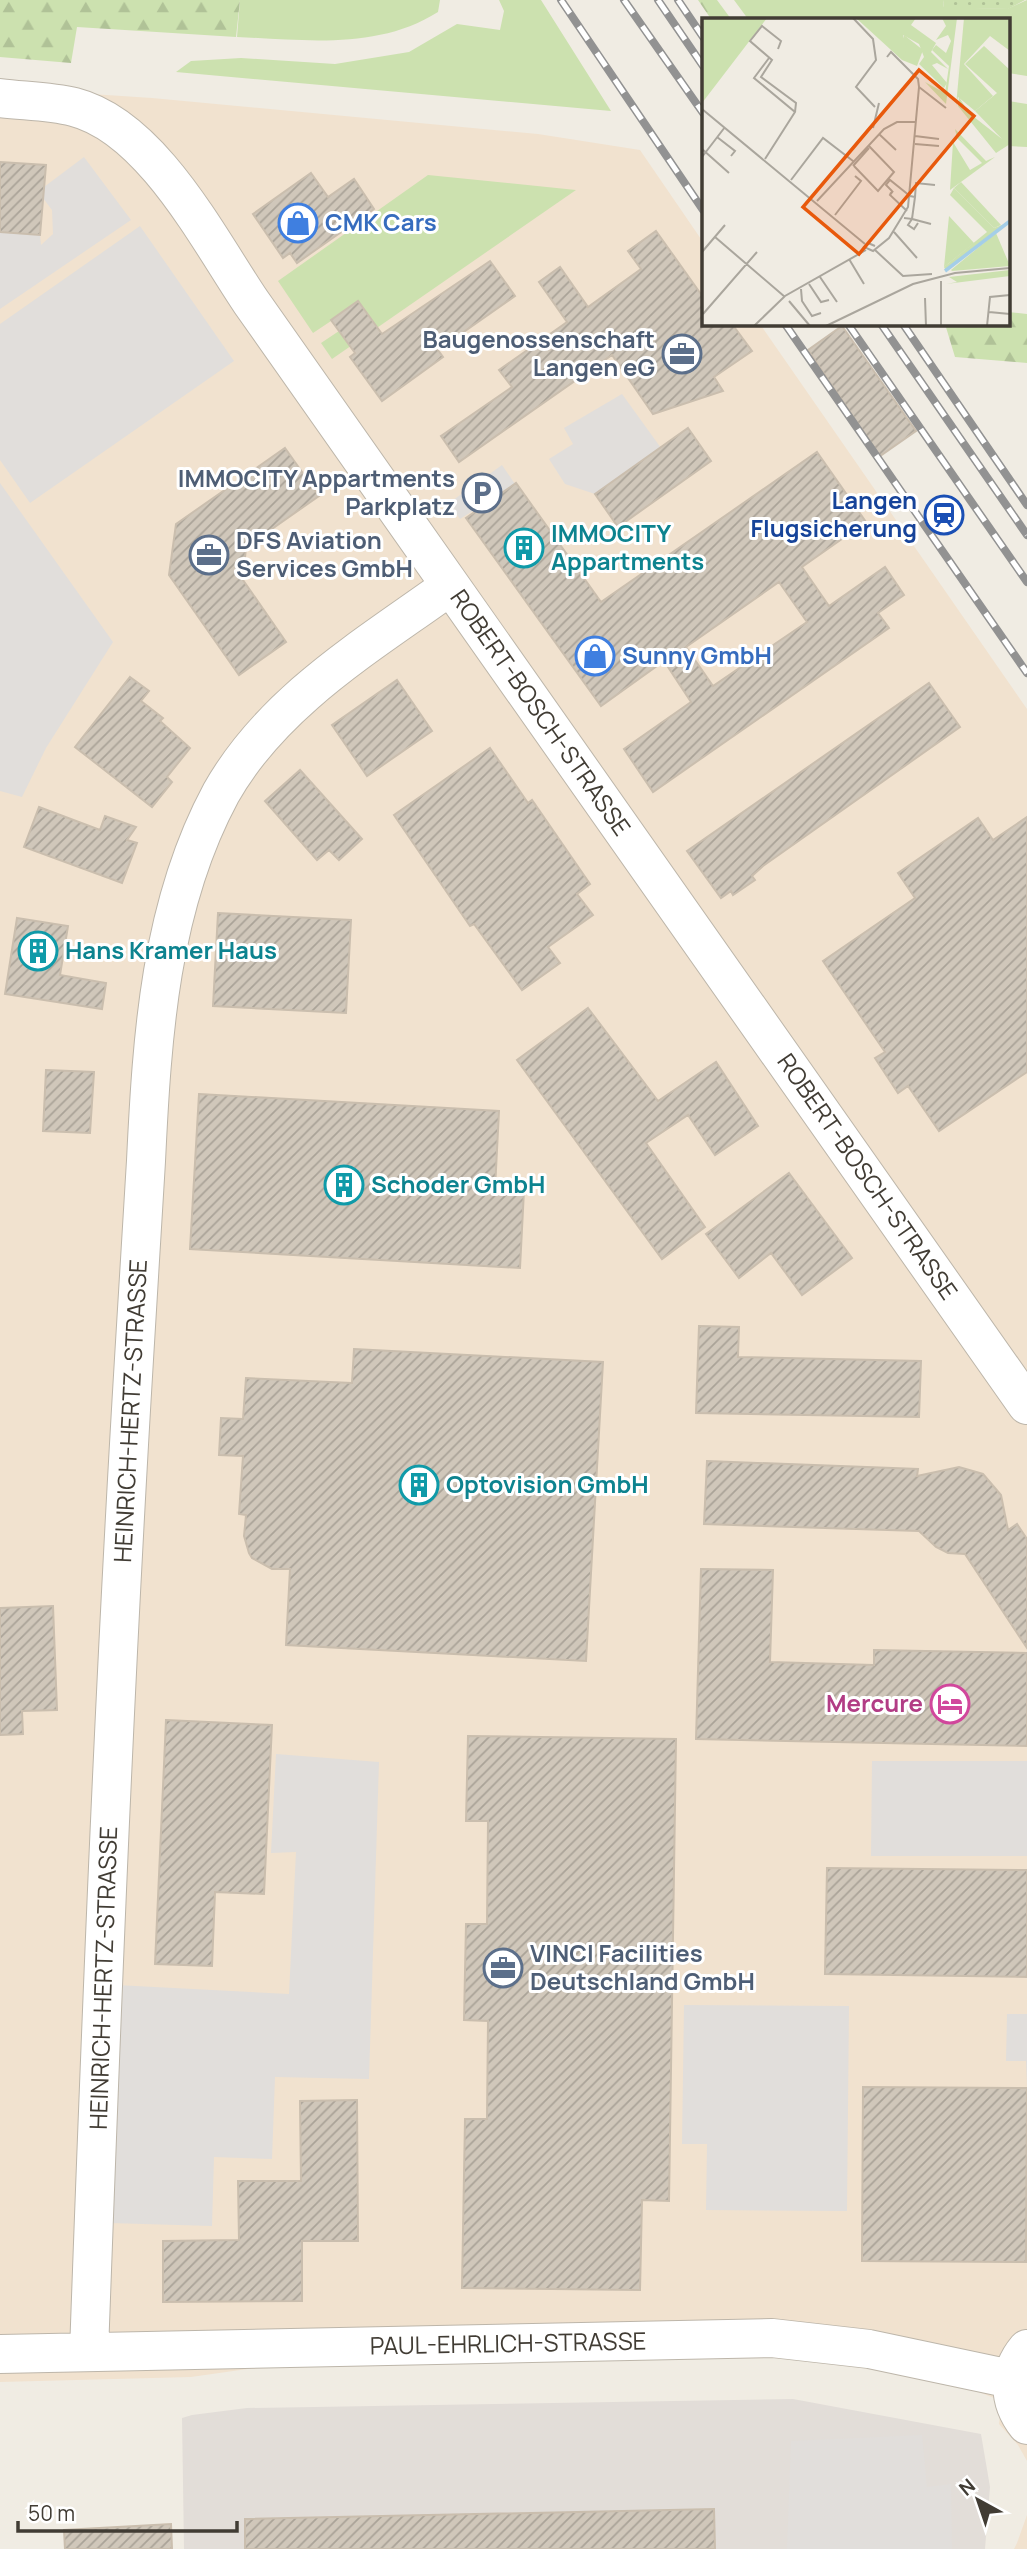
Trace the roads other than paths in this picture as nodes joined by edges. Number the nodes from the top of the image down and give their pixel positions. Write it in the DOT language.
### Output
graph roads {
  1 [pos="0,98"];
  2 [pos="450,586"];
  3 [pos="1027,1405"];
  4 [pos="89,2352"];
  5 [pos="0,2354"];
  6 [pos="1019,2364"];
  7 [pos="1027,2425"];
  1 -- 2 [label="street, ROBERT-BOSCH-STRASSE"];
  2 -- 3 [label="street, ROBERT-BOSCH-STRASSE"];
  2 -- 4 [label="street, HEINRICH-HERTZ-STRASSE"];
  4 -- 5 [label="street, PAUL-EHRLICH-STRASSE"];
  4 -- 6 [label="street, PAUL-EHRLICH-STRASSE"];
  6 -- 7 [label="street"];
}
